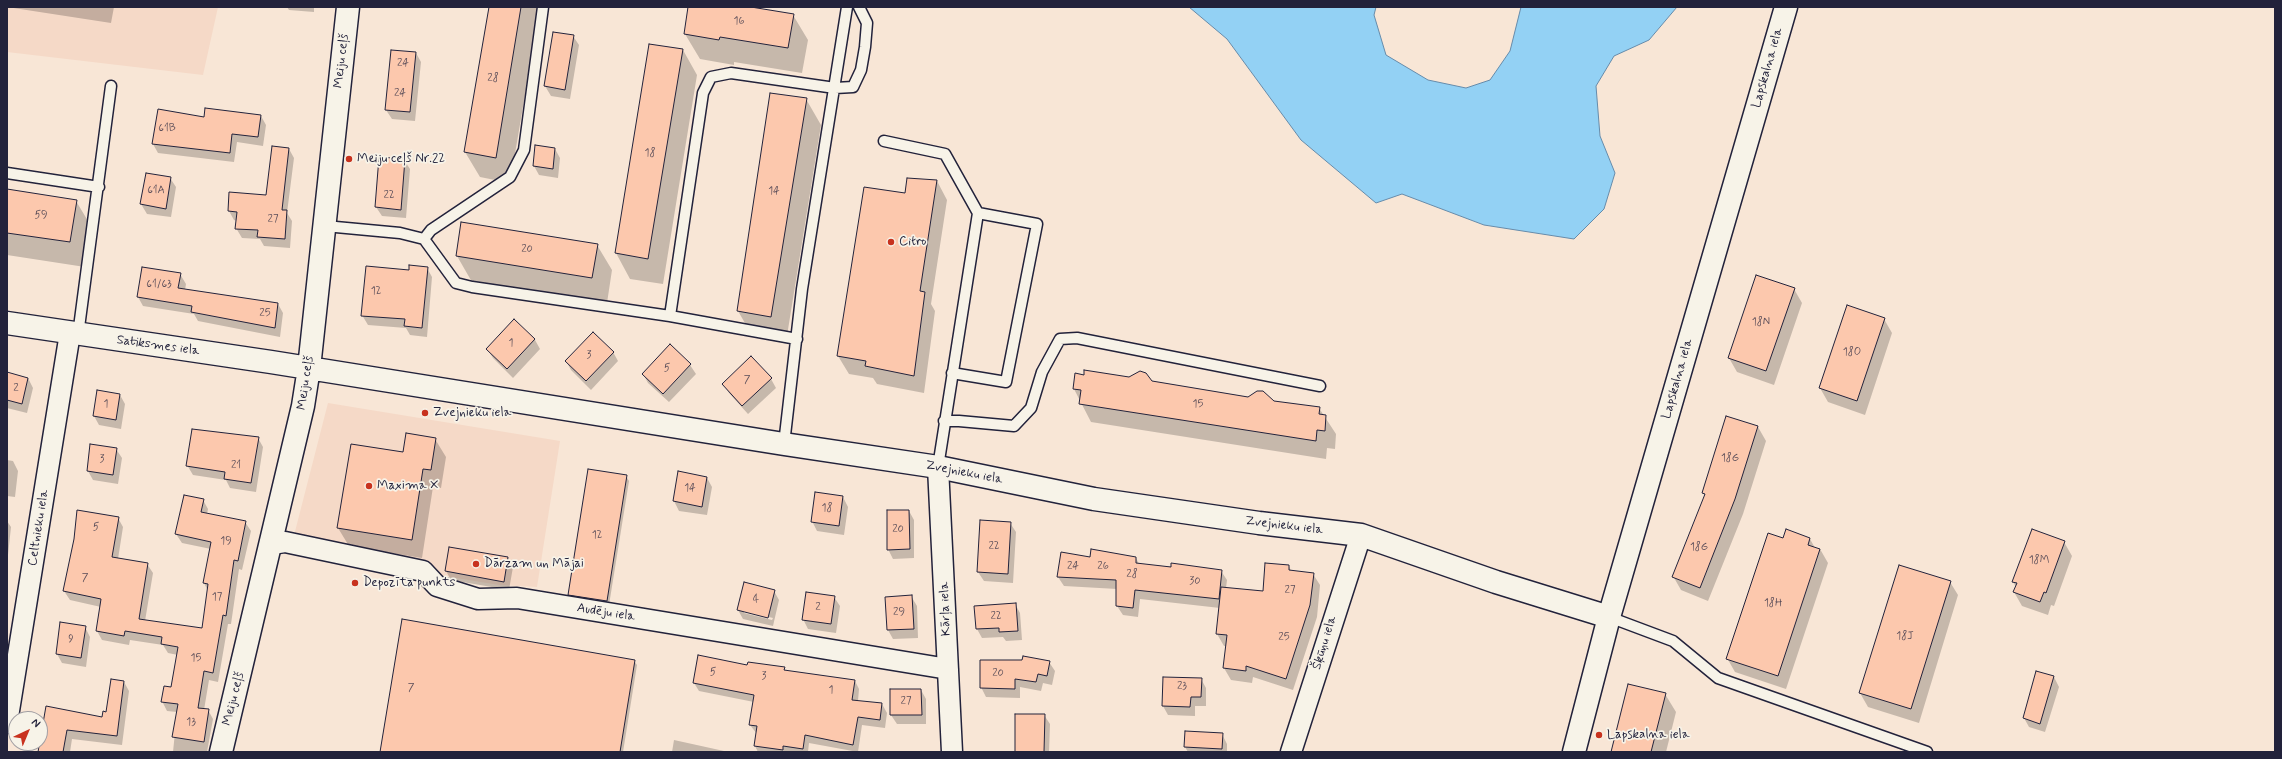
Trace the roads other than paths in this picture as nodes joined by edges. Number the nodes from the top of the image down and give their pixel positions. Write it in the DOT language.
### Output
graph roads {
  1 [pos="348,7"];
  2 [pos="543,7"];
  3 [pos="848,7"];
  4 [pos="859,7"];
  5 [pos="1786,7"];
  6 [pos="111,86"];
  7 [pos="835,88"];
  8 [pos="884,141"];
  9 [pos="7,173"];
  10 [pos="98,187"];
  11 [pos="978,213"];
  12 [pos="325,226"];
  13 [pos="424,239"];
  14 [pos="670,316"];
  15 [pos="7,323"];
  16 [pos="74,334"];
  17 [pos="797,339"];
  18 [pos="309,368"];
  19 [pos="952,373"];
  20 [pos="1320,386"];
  21 [pos="944,421"];
  22 [pos="784,444"];
  23 [pos="938,467"];
  24 [pos="1361,535"];
  25 [pos="272,544"];
  26 [pos="1609,617"];
  27 [pos="948,669"];
  28 [pos="7,723"];
  29 [pos="221,752"];
  30 [pos="952,752"];
  31 [pos="1291,752"];
  32 [pos="1574,752"];
  33 [pos="1927,752"];
  1 -- 12 [label="street, Meiju ceļš"];
  2 -- 13 [label="lane"];
  3 -- 7 [label="lane"];
  4 -- 7 [label="lane"];
  5 -- 26 [label="street, Lapskalna iela"];
  6 -- 10 [label="lane"];
  7 -- 14 [label="lane"];
  7 -- 17 [label="lane"];
  8 -- 11 [label="lane"];
  9 -- 10 [label="lane"];
  10 -- 16 [label="lane"];
  11 -- 19 [label="lane"];
  11 -- 19 [label="lane"];
  12 -- 13 [label="lane"];
  12 -- 18 [label="street, Meiju ceļš"];
  13 -- 14 [label="lane"];
  14 -- 17 [label="lane"];
  15 -- 16 [label="street, Satiksmes iela"];
  16 -- 18 [label="street, Satiksmes iela"];
  16 -- 28 [label="street, Celtnieku iela"];
  17 -- 22 [label="lane"];
  18 -- 22 [label="street, Zvejnieku iela"];
  18 -- 25 [label="street, Meiju ceļš"];
  19 -- 21 [label="lane"];
  20 -- 21 [label="lane"];
  21 -- 23 [label="lane"];
  22 -- 23 [label="street, Zvejnieku iela"];
  23 -- 24 [label="street, Zvejnieku iela"];
  23 -- 27 [label="street, Kārļa iela"];
  24 -- 26 [label="street, Zvejnieku iela"];
  24 -- 31 [label="street, Šķūņu iela"];
  25 -- 27 [label="street, Audēju iela"];
  25 -- 29 [label="street, Meiju ceļš"];
  26 -- 32 [label="street, Lapskalna iela"];
  26 -- 33 [label="lane"];
  27 -- 30 [label="street, Kārļa iela"];
}
